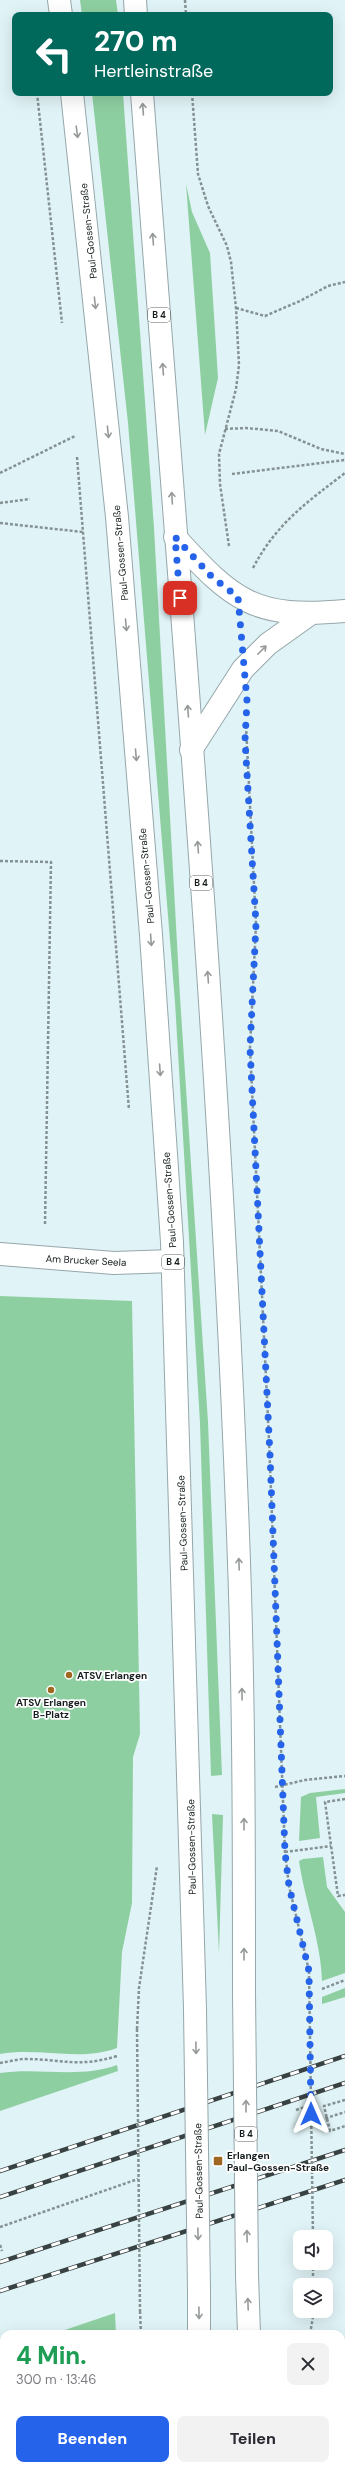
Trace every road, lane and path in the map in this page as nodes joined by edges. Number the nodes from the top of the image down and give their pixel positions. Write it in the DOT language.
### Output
graph roads {
  1 [pos="59,0"];
  2 [pos="135,0"];
  3 [pos="185,0"];
  4 [pos="61,12"];
  5 [pos="136,12"];
  6 [pos="186,12"];
  7 [pos="37,96"];
  8 [pos="72,96"];
  9 [pos="142,96"];
  10 [pos="192,96"];
  11 [pos="345,282"];
  12 [pos="236,308"];
  13 [pos="63,327"];
  14 [pos="74,429"];
  15 [pos="225,429"];
  16 [pos="75,436"];
  17 [pos="75,443"];
  18 [pos="76,450"];
  19 [pos="345,454"];
  20 [pos="345,460"];
  21 [pos="0,473"];
  22 [pos="345,473"];
  23 [pos="232,474"];
  24 [pos="78,477"];
  25 [pos="30,499"];
  26 [pos="0,502"];
  27 [pos="0,523"];
  28 [pos="83,532"];
  29 [pos="175,537"];
  30 [pos="238,597"];
  31 [pos="345,611"];
  32 [pos="310,614"];
  33 [pos="246,724"];
  34 [pos="191,750"];
  35 [pos="0,861"];
  36 [pos="0,1254"];
  37 [pos="45,1258"];
  38 [pos="173,1261"];
  39 [pos="345,1776"];
  40 [pos="284,1786"];
  41 [pos="345,1799"];
  42 [pos="331,1846"];
  43 [pos="285,1852"];
  44 [pos="345,1895"];
  45 [pos="345,1980"];
  46 [pos="322,1989"];
  47 [pos="137,2028"];
  48 [pos="117,2056"];
  49 [pos="0,2063"];
  50 [pos="345,2100"];
  51 [pos="311,2105"];
  52 [pos="296,2110"];
  53 [pos="345,2112"];
  54 [pos="327,2118"];
  55 [pos="311,2123"];
  56 [pos="345,2126"];
  57 [pos="138,2179"];
  58 [pos="0,2227"];
  59 [pos="312,2230"];
  60 [pos="0,2245"];
  61 [pos="2,2251"];
  62 [pos="313,2318"];
  63 [pos="141,2330"];
  64 [pos="199,2330"];
  65 [pos="249,2330"];
  66 [pos="311,2330"];
  1 -- 4 [label="main road"];
  2 -- 5 [label="main road"];
  3 -- 6 [label="path"];
  7 -- 13 [label="path"];
  8 -- 38 [label="main road, Paul-Gossen-Straße / B 4, one-way"];
  29 -- 9 [label="main road, B 4, one-way"];
  10 -- 12 [label="path"];
  11 -- 12 [label="path"];
  12 -- 15 [label="path"];
  14 -- 16 [label="path"];
  15 -- 19 [label="path"];
  15 -- 30 [label="path"];
  16 -- 17 [label="path"];
  16 -- 21 [label="path"];
  18 -- 24 [label="path"];
  20 -- 23 [label="path"];
  22 -- 30 [label="path"];
  25 -- 26 [label="path"];
  27 -- 28 [label="path"];
  29 -- 30 [label="main road"];
  34 -- 29 [label="main road, B 4, one-way"];
  30 -- 32 [label="main road"];
  31 -- 32 [label="main road"];
  34 -- 32 [label="main road, one-way"];
  33 -- 40 [label="path"];
  65 -- 34 [label="main road, B 4, one-way, bridge"];
  35 -- 37 [label="path"];
  36 -- 37 [label="main road, Am Brucker Seela"];
  37 -- 38 [label="main road, Am Brucker Seela"];
  38 -- 64 [label="main road, Paul-Gossen-Straße / B 4, one-way, bridge"];
  39 -- 40 [label="path"];
  40 -- 43 [label="path"];
  41 -- 42 [label="path"];
  42 -- 43 [label="path"];
  42 -- 44 [label="path"];
  43 -- 51 [label="path, bridge"];
  45 -- 46 [label="path"];
  47 -- 57 [label="path, bridge"];
  48 -- 49 [label="path"];
  50 -- 54 [label="path"];
  51 -- 52 [label="path"];
  51 -- 55 [label="path, bridge"];
  53 -- 54 [label="path"];
  54 -- 55 [label="path"];
  54 -- 56 [label="path"];
  55 -- 59 [label="path, bridge"];
  57 -- 58 [label="path"];
  57 -- 63 [label="path, bridge"];
  60 -- 61 [label="path"];
  62 -- 66 [label="path"];
}
